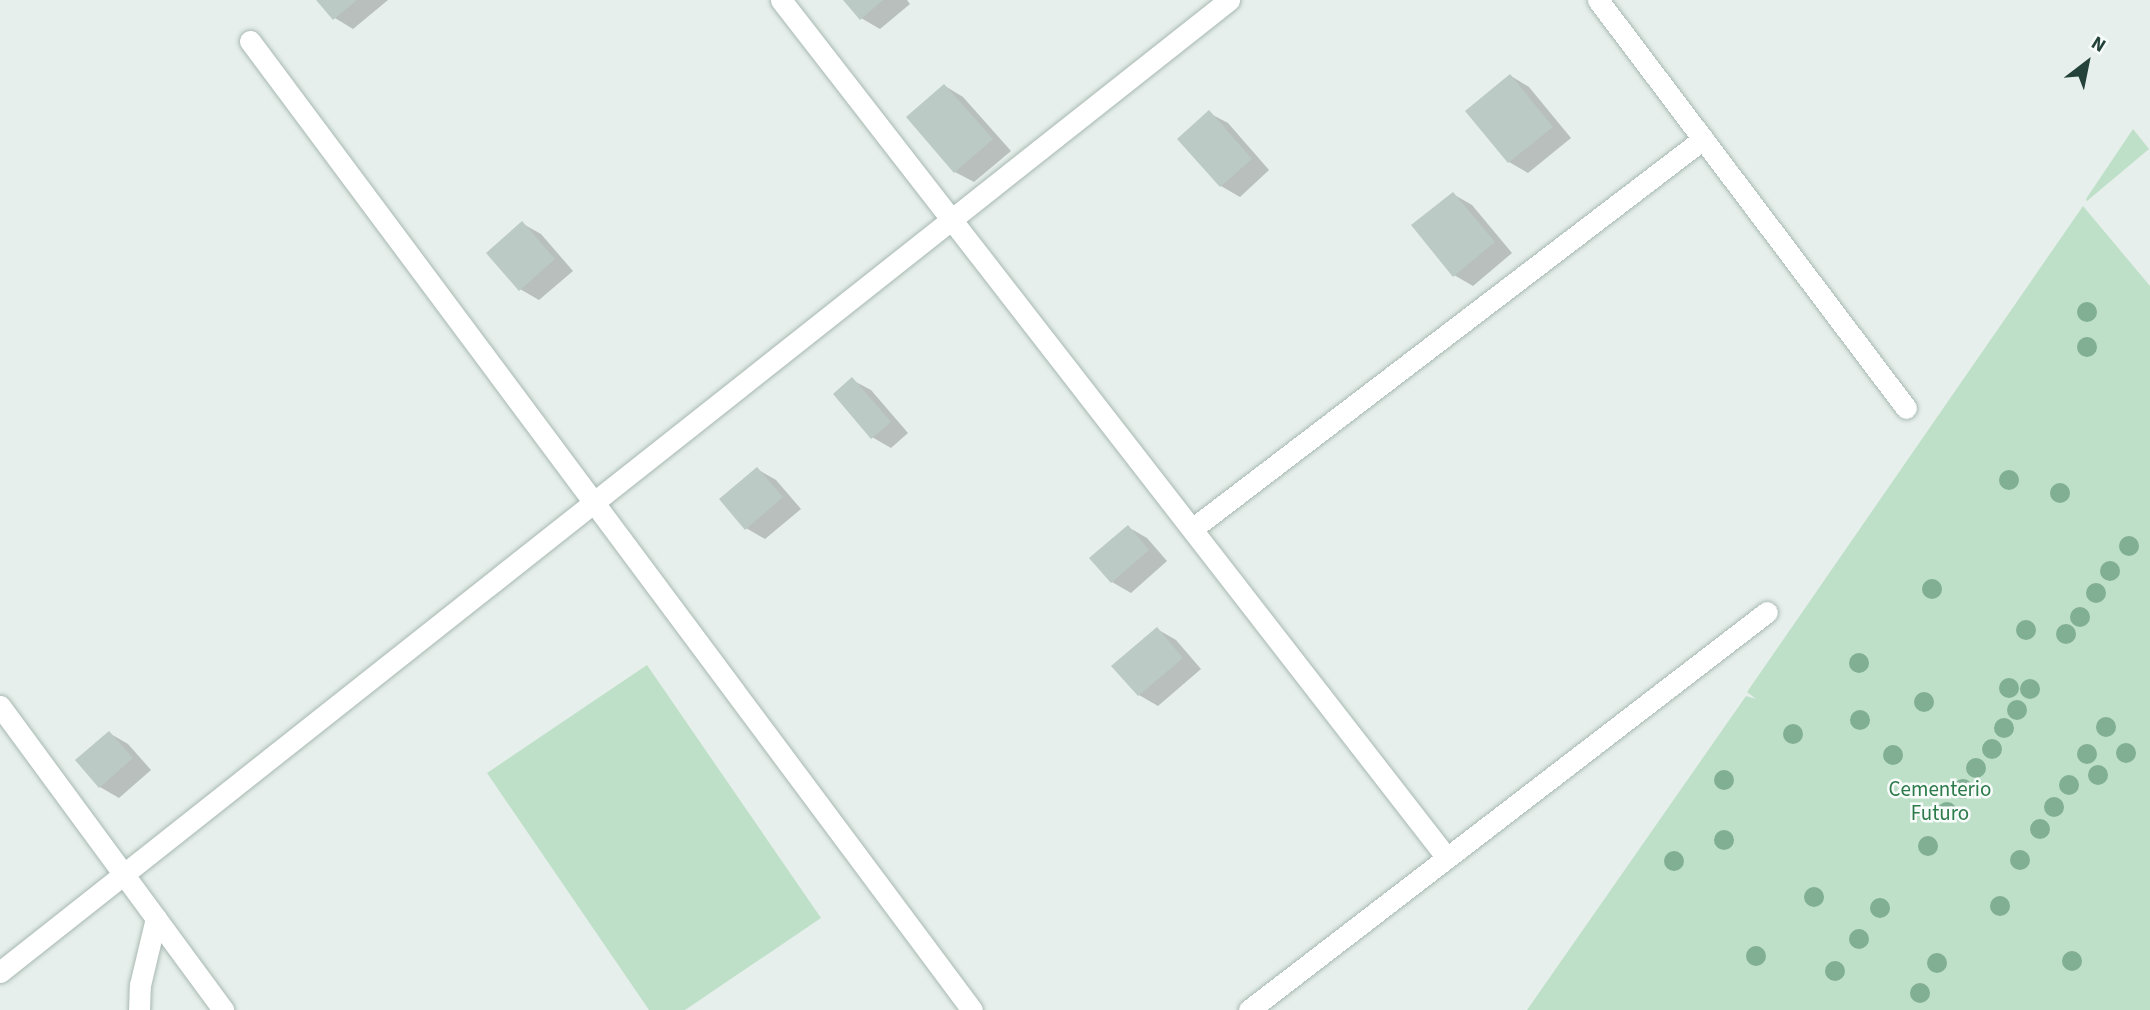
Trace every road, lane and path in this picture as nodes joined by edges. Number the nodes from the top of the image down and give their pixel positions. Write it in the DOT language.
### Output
graph roads {
  1 [pos="781,0"];
  2 [pos="1229,0"];
  3 [pos="1598,0"];
  4 [pos="250,41"];
  5 [pos="1703,139"];
  6 [pos="950,218"];
  7 [pos="1906,408"];
  8 [pos="592,501"];
  9 [pos="1192,529"];
  10 [pos="1767,612"];
  11 [pos="0,706"];
  12 [pos="1447,858"];
  13 [pos="122,872"];
  14 [pos="156,918"];
  15 [pos="0,972"];
  16 [pos="139,1010"];
  17 [pos="223,1010"];
  18 [pos="972,1010"];
  19 [pos="1249,1010"];
  1 -- 6 [label="street"];
  2 -- 6 [label="street"];
  3 -- 5 [label="street"];
  4 -- 8 [label="street"];
  5 -- 7 [label="street"];
  5 -- 9 [label="street"];
  6 -- 8 [label="street"];
  6 -- 9 [label="street"];
  8 -- 13 [label="street"];
  8 -- 18 [label="street"];
  9 -- 12 [label="street"];
  10 -- 12 [label="street"];
  11 -- 13 [label="street"];
  12 -- 19 [label="street"];
  13 -- 14 [label="street"];
  13 -- 15 [label="street"];
  14 -- 16 [label="street"];
  14 -- 17 [label="street"];
}
